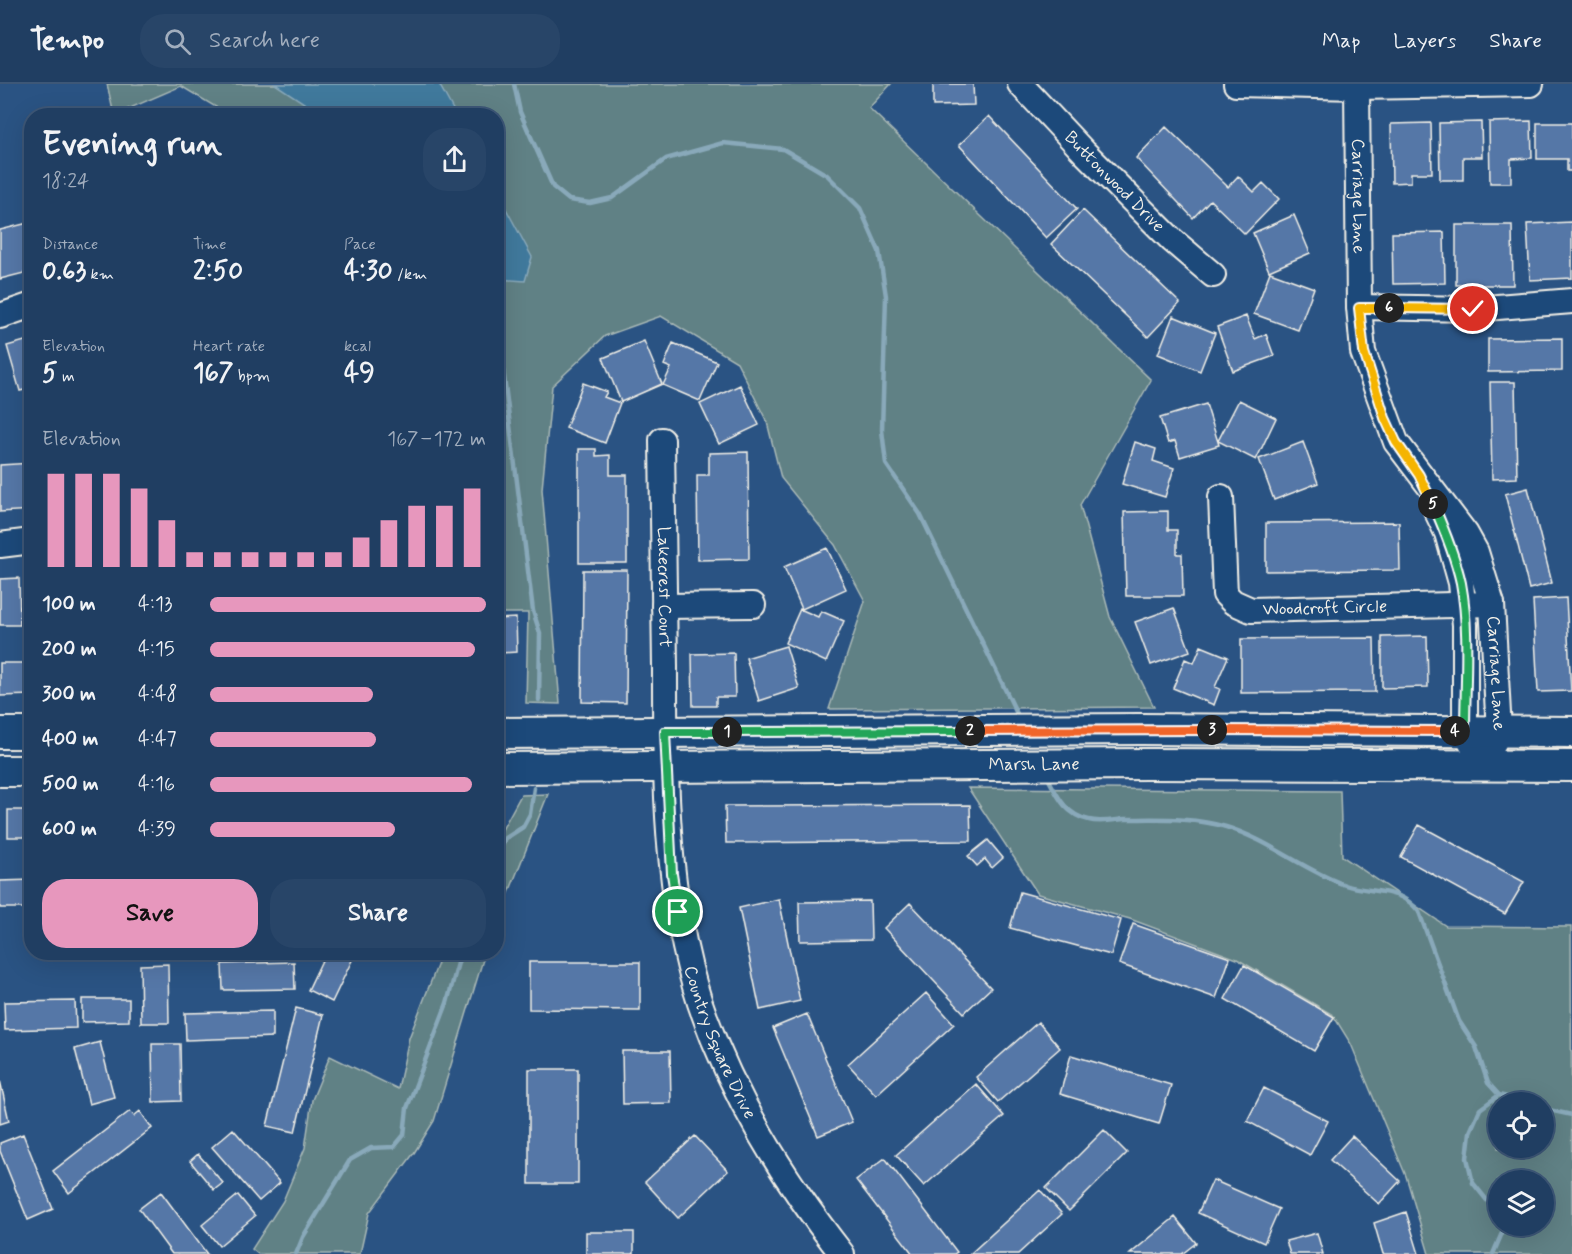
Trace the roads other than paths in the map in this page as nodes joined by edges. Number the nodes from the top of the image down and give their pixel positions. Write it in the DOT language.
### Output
graph roads {
  1 [pos="1020,84"];
  2 [pos="1236,84"];
  3 [pos="1531,84"];
  4 [pos="1357,86"];
  5 [pos="1213,275"];
  6 [pos="1572,301"];
  7 [pos="24,308"];
  8 [pos="1359,308"];
  9 [pos="0,316"];
  10 [pos="662,440"];
  11 [pos="1419,475"];
  12 [pos="1221,497"];
  13 [pos="24,542"];
  14 [pos="0,544"];
  15 [pos="1492,604"];
  16 [pos="753,605"];
  17 [pos="1463,605"];
  18 [pos="664,606"];
  19 [pos="1465,731"];
  20 [pos="665,732"];
  21 [pos="1499,732"];
  22 [pos="1572,732"];
  23 [pos="0,733"];
  24 [pos="24,733"];
  25 [pos="504,733"];
  26 [pos="1483,765"];
  27 [pos="1572,766"];
  28 [pos="666,767"];
  29 [pos="504,768"];
  30 [pos="0,771"];
  31 [pos="24,771"];
  32 [pos="842,1254"];
  1 -- 5 [label="street, Buttonwood Drive"];
  2 -- 4 [label="street"];
  3 -- 4 [label="street"];
  4 -- 8 [label="street, Carriage Lane"];
  6 -- 8 [label="street"];
  7 -- 9 [label="street"];
  8 -- 11 [label="street, Carriage Lane"];
  10 -- 18 [label="street, Lakecrest Court"];
  11 -- 15 [label="street, Carriage Lane"];
  11 -- 17 [label="street, Carriage Lane"];
  12 -- 17 [label="street, Woodcroft Circle"];
  13 -- 14 [label="street"];
  15 -- 17 [label="street, Woodcroft Circle"];
  15 -- 21 [label="street, Carriage Lane"];
  16 -- 18 [label="street"];
  17 -- 19 [label="street, Carriage Lane"];
  18 -- 20 [label="street, Lakecrest Court"];
  19 -- 20 [label="main road, Marsh Lane"];
  19 -- 21 [label="main road, Marsh Lane"];
  19 -- 26 [label="street, Carriage Lane"];
  20 -- 25 [label="main road, Marsh Lane"];
  20 -- 28 [label="street, Country Square Drive"];
  21 -- 22 [label="main road, Marsh Lane"];
  21 -- 26 [label="street, Carriage Lane"];
  23 -- 24 [label="main road"];
  26 -- 27 [label="main road, Marsh Lane"];
  26 -- 28 [label="main road, Marsh Lane"];
  28 -- 29 [label="main road, Marsh Lane"];
  28 -- 32 [label="street, Country Square Drive"];
  30 -- 31 [label="main road"];
}
